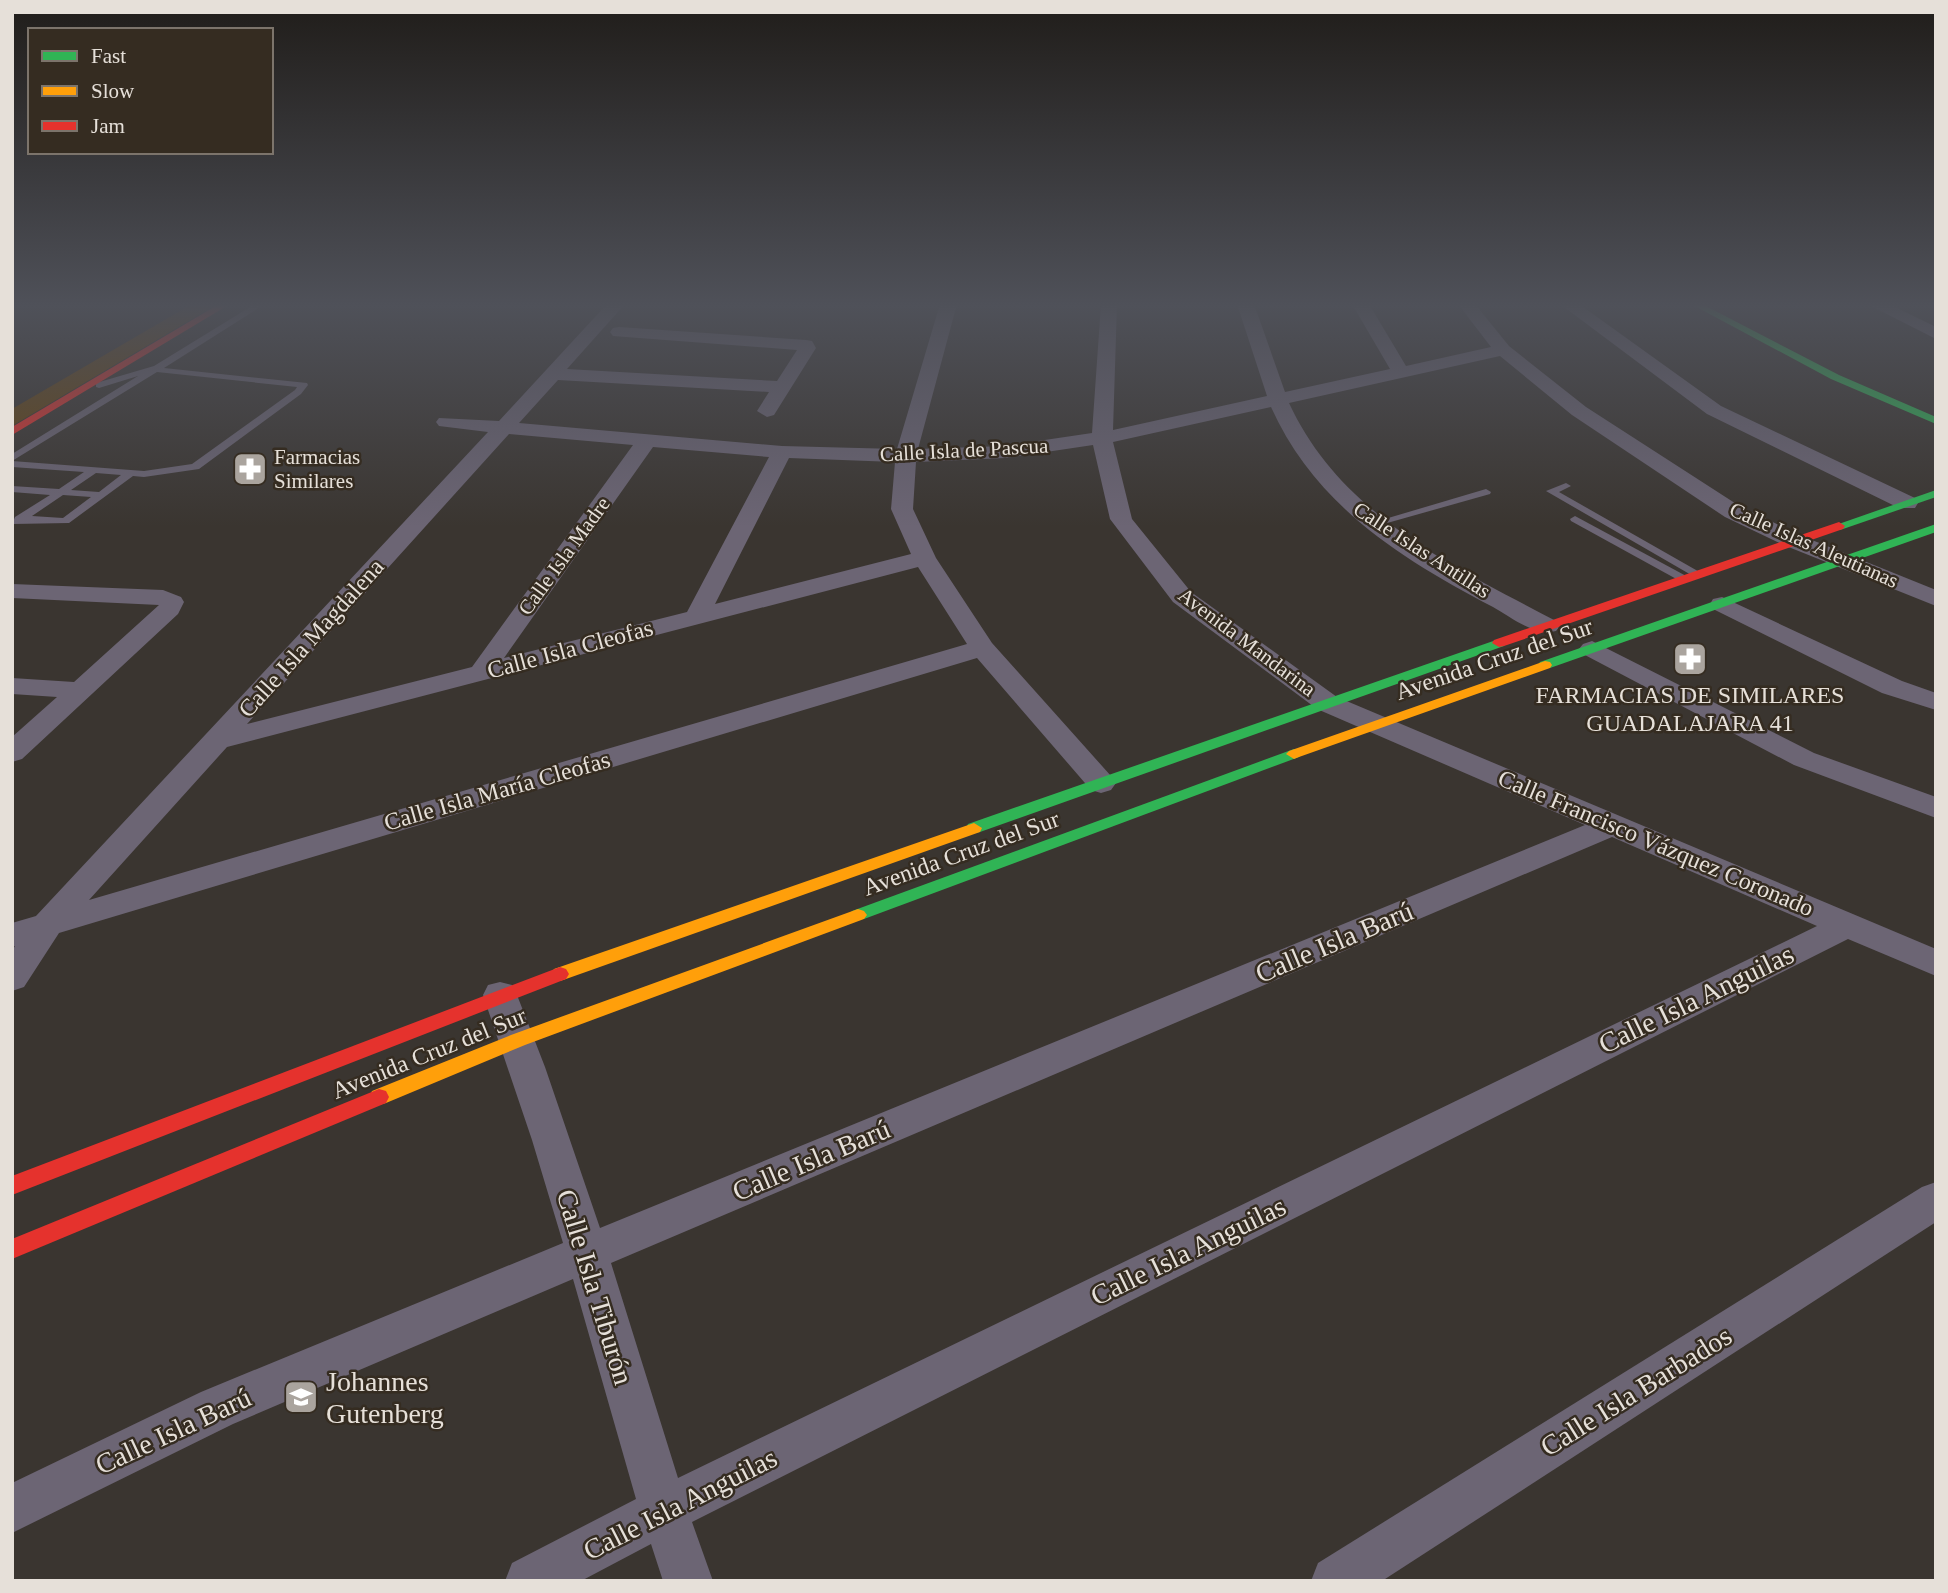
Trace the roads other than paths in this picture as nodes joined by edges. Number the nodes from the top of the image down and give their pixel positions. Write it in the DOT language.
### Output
graph roads {
  1 [pos="101,378"];
  2 [pos="122,378"];
  3 [pos="138,378"];
  4 [pos="241,378"];
  5 [pos="547,378"];
  6 [pos="621,378"];
  7 [pos="666,378"];
  8 [pos="788,378"];
  9 [pos="928,378"];
  10 [pos="1105,378"];
  11 [pos="1270,378"];
  12 [pos="1371,378"];
  13 [pos="1538,378"];
  14 [pos="1670,378"];
  15 [pos="1838,378"];
  16 [pos="1878,378"];
  17 [pos="664,381"];
  18 [pos="782,387"];
  19 [pos="1277,398"];
  20 [pos="65,400"];
  21 [pos="1936,405"];
  22 [pos="767,411"];
  23 [pos="1936,421"];
  24 [pos="446,422"];
  25 [pos="501,428"];
  26 [pos="12,432"];
  27 [pos="1102,438"];
  28 [pos="647,440"];
  29 [pos="782,452"];
  30 [pos="906,456"];
  31 [pos="12,458"];
  32 [pos="12,464"];
  33 [pos="94,470"];
  34 [pos="131,473"];
  35 [pos="1566,486"];
  36 [pos="12,489"];
  37 [pos="60,492"];
  38 [pos="1486,492"];
  39 [pos="1936,493"];
  40 [pos="101,495"];
  41 [pos="1907,503"];
  42 [pos="1575,519"];
  43 [pos="16,522"];
  44 [pos="1373,524"];
  45 [pos="1936,528"];
  46 [pos="1794,541"];
  47 [pos="924,558"];
  48 [pos="1842,561"];
  49 [pos="1690,576"];
  50 [pos="12,591"];
  51 [pos="1936,599"];
  52 [pos="1612,603"];
  53 [pos="1722,604"];
  54 [pos="698,614"];
  55 [pos="1547,626"];
  56 [pos="1651,629"];
  57 [pos="982,648"];
  58 [pos="1592,649"];
  59 [pos="481,673"];
  60 [pos="12,686"];
  61 [pos="80,690"];
  62 [pos="1327,702"];
  63 [pos="1936,702"];
  64 [pos="1377,724"];
  65 [pos="217,741"];
  66 [pos="12,753"];
  67 [pos="1101,783"];
  68 [pos="1936,808"];
  69 [pos="1615,824"];
  70 [pos="48,924"];
  71 [pos="1847,925"];
  72 [pos="12,935"];
  73 [pos="1936,963"];
  74 [pos="12,978"];
  75 [pos="500,995"];
  76 [pos="518,1040"];
  77 [pos="12,1186"];
  78 [pos="1936,1200"];
  79 [pos="12,1249"];
  80 [pos="586,1254"];
  81 [pos="12,1509"];
  82 [pos="663,1511"];
  83 [pos="530,1581"];
  84 [pos="688,1581"];
  85 [pos="1336,1581"];
  1 -- 20 [label="main road"];
  2 -- 20 [label="lane"];
  3 -- 31 [label="lane"];
  4 -- 34 [label="lane"];
  5 -- 25 [label="street, Calle Isla Magdalena"];
  6 -- 17 [label="street"];
  7 -- 17 [label="street"];
  8 -- 18 [label="street"];
  9 -- 30 [label="street"];
  10 -- 27 [label="street, Avenida Mandarina"];
  11 -- 19 [label="street, Calle Islas Antillas"];
  12 -- 19 [label="street, Calle Isla de Pascua"];
  13 -- 46 [label="street, Calle Islas Aleutianas"];
  14 -- 41 [label="street"];
  15 -- 23 [label="main road"];
  16 -- 21 [label="main road"];
  17 -- 18 [label="street"];
  18 -- 22 [label="street"];
  19 -- 27 [label="street, Calle Isla de Pascua"];
  19 -- 44 [label="street, Calle Islas Antillas"];
  20 -- 26 [label="main road"];
  24 -- 25 [label="street, Calle Isla de Pascua"];
  25 -- 28 [label="street, Calle Isla de Pascua"];
  25 -- 65 [label="street, Calle Isla Magdalena"];
  27 -- 30 [label="street, Calle Isla de Pascua"];
  27 -- 62 [label="street, Avenida Mandarina"];
  28 -- 29 [label="street, Calle Isla de Pascua"];
  28 -- 59 [label="street, Calle Isla Madre"];
  29 -- 30 [label="street, Calle Isla de Pascua"];
  29 -- 54 [label="street"];
  30 -- 47 [label="street"];
  32 -- 33 [label="lane"];
  33 -- 34 [label="lane"];
  33 -- 37 [label="lane"];
  34 -- 40 [label="lane"];
  35 -- 49 [label="lane"];
  36 -- 37 [label="lane"];
  37 -- 40 [label="lane"];
  37 -- 43 [label="lane"];
  38 -- 44 [label="lane"];
  39 -- 41 [label="main road, Avenida Cruz del Sur"];
  40 -- 43 [label="lane"];
  41 -- 46 [label="main road, Avenida Cruz del Sur"];
  42 -- 49 [label="lane"];
  44 -- 55 [label="street, Calle Islas Antillas"];
  45 -- 48 [label="main road, Avenida Cruz del Sur"];
  46 -- 48 [label="street, Calle Islas Aleutianas"];
  46 -- 49 [label="main road, Avenida Cruz del Sur"];
  47 -- 54 [label="street, Calle Isla Cleofas"];
  47 -- 57 [label="street"];
  48 -- 51 [label="street, Calle Islas Aleutianas"];
  48 -- 53 [label="main road, Avenida Cruz del Sur"];
  49 -- 52 [label="main road, Avenida Cruz del Sur"];
  50 -- 61 [label="street"];
  52 -- 55 [label="main road, Avenida Cruz del Sur"];
  52 -- 56 [label="main road"];
  53 -- 56 [label="main road, Avenida Cruz del Sur"];
  53 -- 63 [label="street"];
  54 -- 59 [label="street, Calle Isla Cleofas"];
  55 -- 62 [label="main road, Avenida Cruz del Sur"];
  56 -- 58 [label="main road, Avenida Cruz del Sur"];
  57 -- 67 [label="street"];
  57 -- 70 [label="street, Calle Isla María Cleofas"];
  58 -- 64 [label="main road, Avenida Cruz del Sur"];
  58 -- 68 [label="street"];
  59 -- 65 [label="street, Calle Isla Cleofas"];
  60 -- 61 [label="street"];
  61 -- 66 [label="street"];
  62 -- 64 [label="street, Avenida Mandarina"];
  62 -- 67 [label="main road, Avenida Cruz del Sur"];
  64 -- 69 [label="street, Calle Francisco Vázquez Coronado"];
  64 -- 76 [label="main road, Avenida Cruz del Sur"];
  65 -- 70 [label="street, Calle Isla Magdalena"];
  67 -- 75 [label="main road, Avenida Cruz del Sur"];
  69 -- 71 [label="street, Calle Francisco Vázquez Coronado"];
  69 -- 80 [label="street, Calle Isla Barú"];
  70 -- 72 [label="street, Calle Isla María Cleofas"];
  70 -- 74 [label="street, Calle Isla Magdalena"];
  71 -- 73 [label="street, Calle Francisco Vázquez Coronado"];
  71 -- 82 [label="street, Calle Isla Anguilas"];
  75 -- 76 [label="street, Calle Isla Tiburón"];
  75 -- 77 [label="main road, Avenida Cruz del Sur"];
  76 -- 79 [label="main road, Avenida Cruz del Sur"];
  76 -- 80 [label="street, Calle Isla Tiburón"];
  78 -- 85 [label="street, Calle Isla Barbados"];
  80 -- 81 [label="street, Calle Isla Barú"];
  80 -- 82 [label="street, Calle Isla Tiburón"];
  82 -- 83 [label="street, Calle Isla Anguilas"];
  82 -- 84 [label="street, Calle Isla Tiburón"];
}
